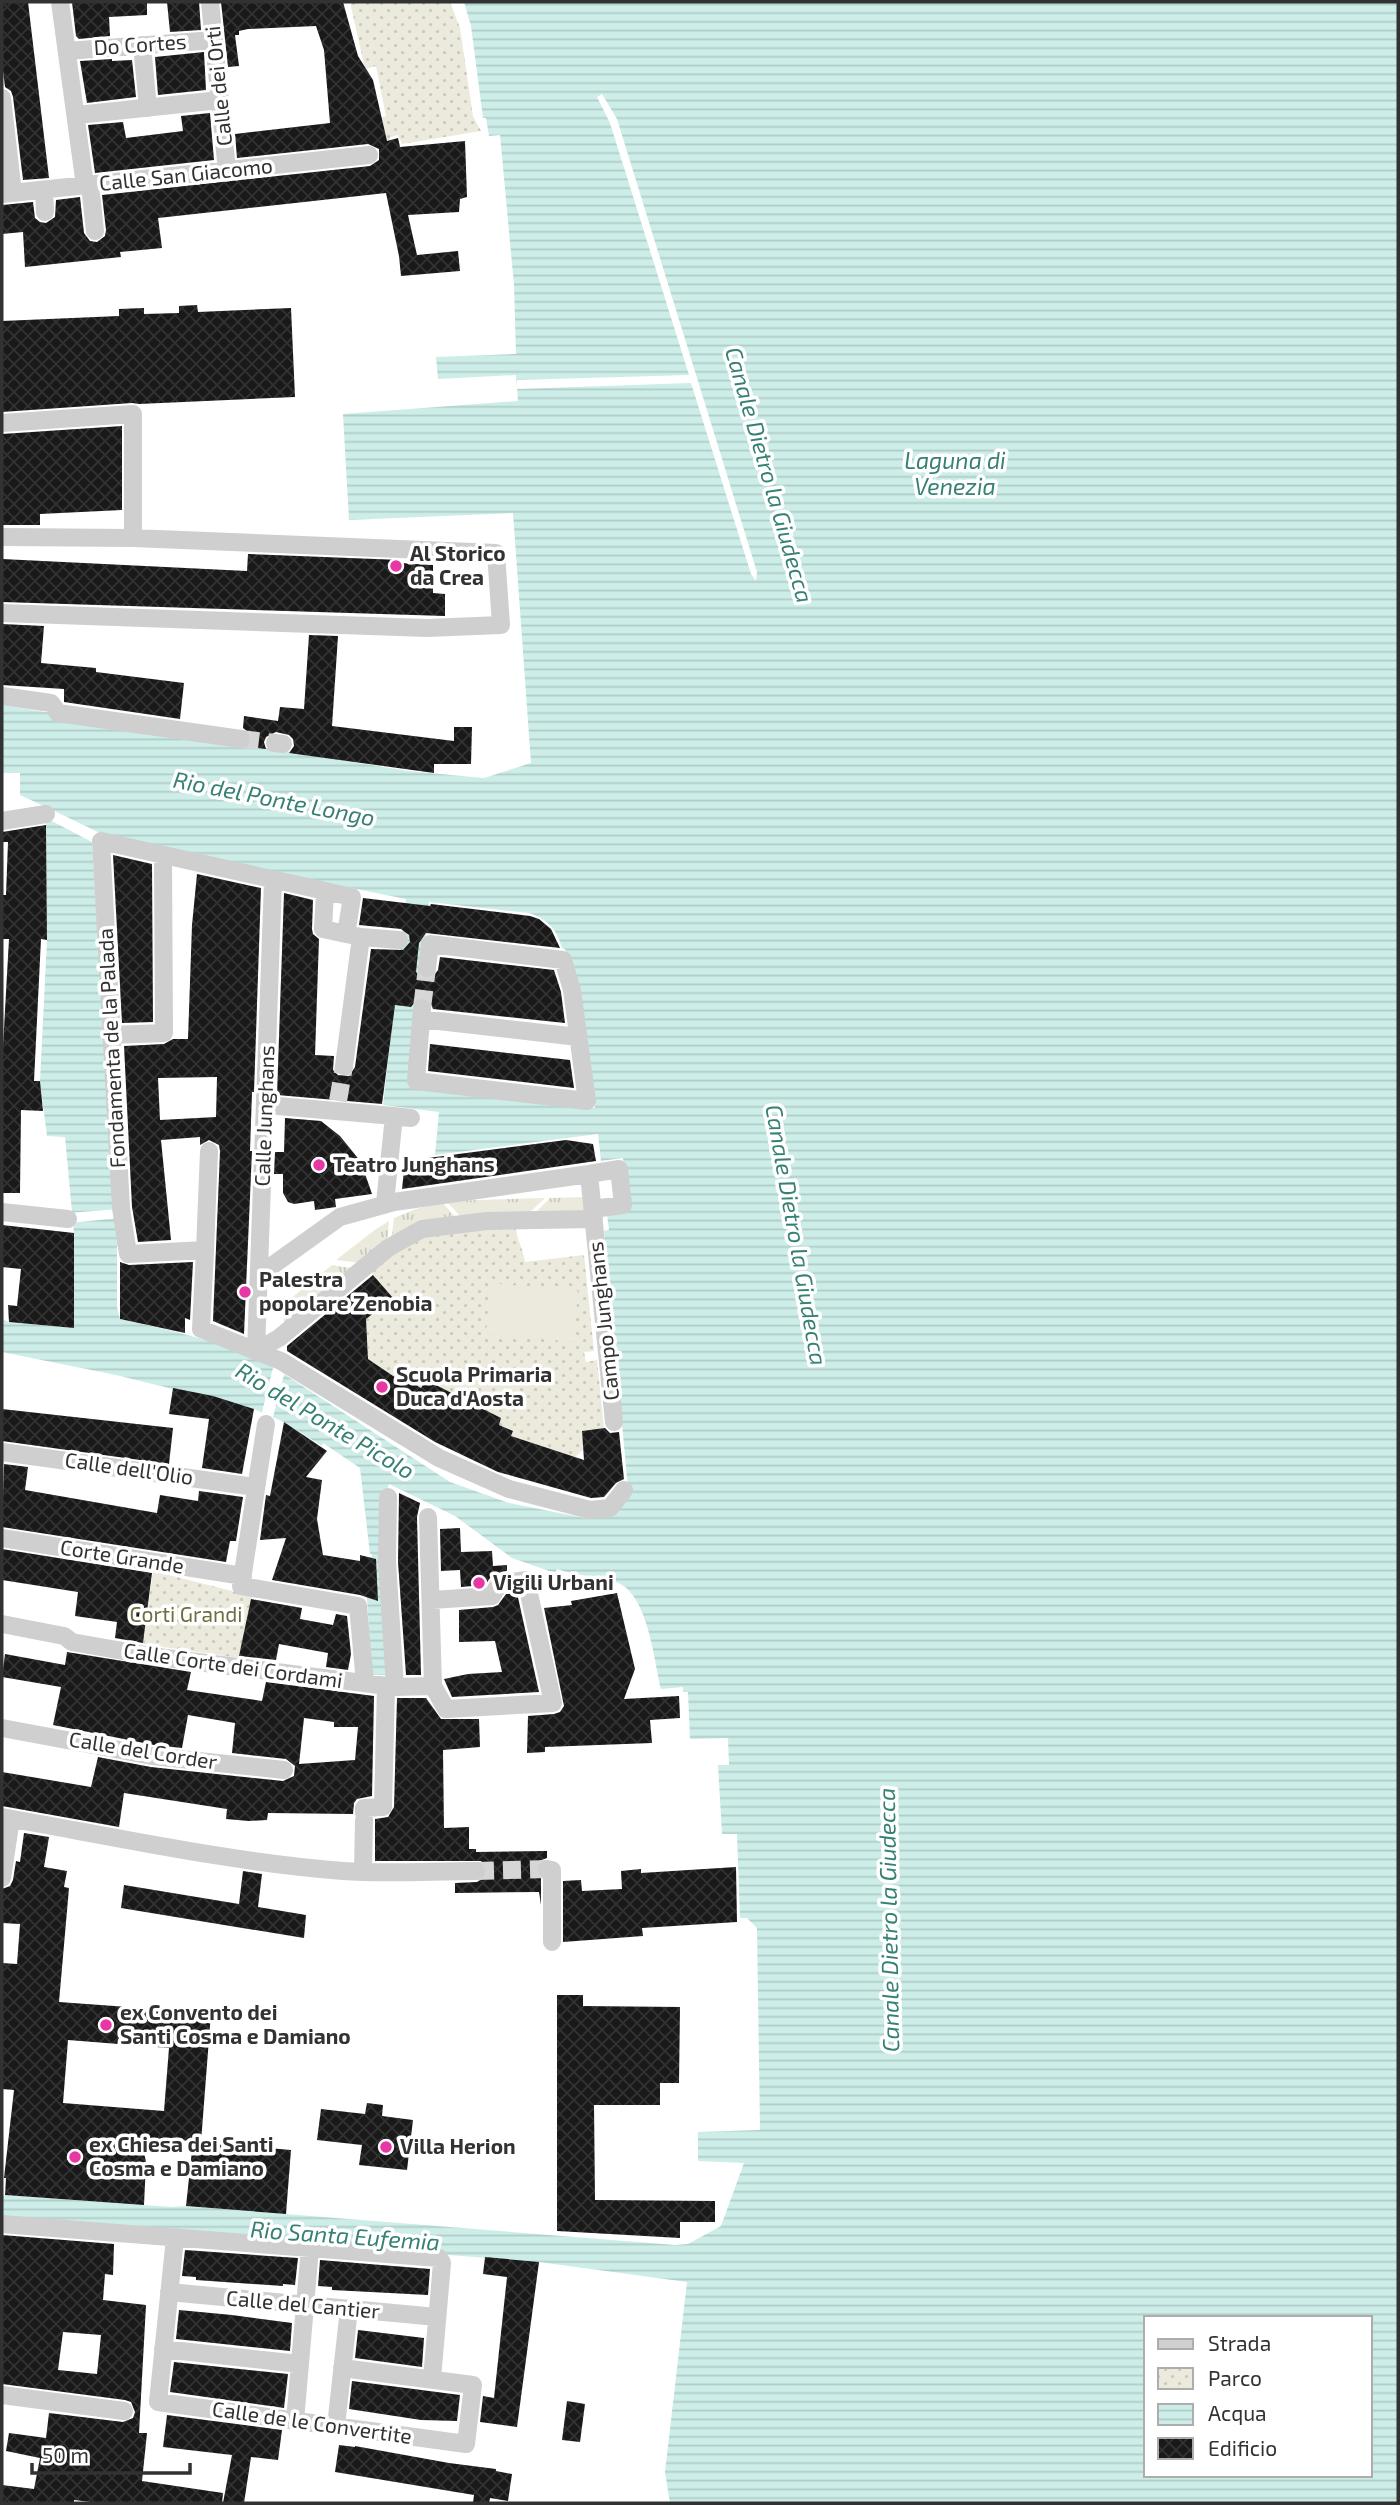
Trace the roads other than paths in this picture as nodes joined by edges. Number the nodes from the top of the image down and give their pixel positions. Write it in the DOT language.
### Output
graph roads {
  1 [pos="60,2"];
  2 [pos="210,2"];
  3 [pos="214,40"];
  4 [pos="142,45"];
  5 [pos="67,51"];
  6 [pos="2,98"];
  7 [pos="220,100"];
  8 [pos="148,108"];
  9 [pos="77,115"];
  10 [pos="369,155"];
  11 [pos="227,171"];
  12 [pos="88,185"];
  13 [pos="44,190"];
  14 [pos="8,194"];
  15 [pos="46,212"];
  16 [pos="95,231"];
  17 [pos="2,423"];
  18 [pos="2,537"];
  19 [pos="133,538"];
  20 [pos="2,613"];
  21 [pos="2,696"];
  22 [pos="241,739"];
  23 [pos="46,814"];
  24 [pos="2,821"];
  25 [pos="163,857"];
  26 [pos="273,881"];
  27 [pos="325,892"];
  28 [pos="354,935"];
  29 [pos="399,940"];
  30 [pos="427,968"];
  31 [pos="110,1035"];
  32 [pos="579,1037"];
  33 [pos="343,1056"];
  34 [pos="266,1105"];
  35 [pos="209,1151"];
  36 [pos="589,1174"];
  37 [pos="385,1203"];
  38 [pos="2,1212"];
  39 [pos="593,1214"];
  40 [pos="68,1219"];
  41 [pos="205,1250"];
  42 [pos="259,1275"];
  43 [pos="256,1351"];
  44 [pos="614,1422"];
  45 [pos="266,1424"];
  46 [pos="2,1452"];
  47 [pos="256,1487"];
  48 [pos="624,1490"];
  49 [pos="388,1497"];
  50 [pos="429,1517"];
  51 [pos="2,1538"];
  52 [pos="243,1576"];
  53 [pos="432,1600"];
  54 [pos="2,1624"];
  55 [pos="365,1683"];
  56 [pos="391,1686"];
  57 [pos="433,1686"];
  58 [pos="2,1728"];
  59 [pos="284,1770"];
  60 [pos="6,1818"];
  61 [pos="548,1869"];
  62 [pos="363,1871"];
  63 [pos="476,1871"];
  64 [pos="2,1878"];
  65 [pos="552,1942"];
  66 [pos="2,2224"];
  67 [pos="175,2238"];
  68 [pos="310,2248"];
  69 [pos="169,2292"];
  70 [pos="305,2305"];
  71 [pos="349,2309"];
  72 [pos="437,2317"];
  73 [pos="163,2348"];
  74 [pos="300,2364"];
  75 [pos="342,2368"];
  76 [pos="432,2379"];
  77 [pos="2,2395"];
  78 [pos="124,2411"];
  79 [pos="295,2421"];
  80 [pos="336,2426"];
  1 -- 5 [label="street"];
  2 -- 3 [label="street, Calle dei Orti"];
  3 -- 4 [label="street, Do Cortes"];
  3 -- 7 [label="street, Calle dei Orti"];
  4 -- 5 [label="street, Do Cortes"];
  4 -- 8 [label="street"];
  5 -- 9 [label="street"];
  6 -- 14 [label="street"];
  7 -- 8 [label="street"];
  7 -- 11 [label="street, Calle dei Orti"];
  8 -- 9 [label="street"];
  9 -- 12 [label="street"];
  10 -- 11 [label="street, Calle San Giacomo"];
  11 -- 12 [label="street, Calle San Giacomo"];
  12 -- 13 [label="street, Calle San Giacomo"];
  12 -- 16 [label="street"];
  13 -- 14 [label="street, Calle San Giacomo"];
  13 -- 15 [label="street"];
  17 -- 19 [label="street"];
  18 -- 19 [label="street"];
  19 -- 20 [label="street"];
  21 -- 22 [label="street"];
  23 -- 24 [label="street"];
  25 -- 26 [label="street"];
  25 -- 31 [label="street"];
  25 -- 31 [label="street, Fondamenta de la Palada"];
  26 -- 27 [label="street"];
  26 -- 34 [label="street, Calle Junghans"];
  27 -- 28 [label="street"];
  27 -- 28 [label="street"];
  28 -- 29 [label="street"];
  28 -- 33 [label="street"];
  30 -- 32 [label="street"];
  31 -- 41 [label="street, Fondamenta de la Palada"];
  32 -- 32 [label="street"];
  34 -- 37 [label="street"];
  34 -- 42 [label="street, Calle Junghans"];
  35 -- 41 [label="street"];
  36 -- 37 [label="street"];
  36 -- 39 [label="street, Campo Junghans"];
  36 -- 39 [label="street"];
  37 -- 42 [label="street"];
  38 -- 40 [label="street"];
  39 -- 43 [label="street, Campo Junghans"];
  39 -- 44 [label="street, Campo Junghans"];
  41 -- 43 [label="street"];
  42 -- 43 [label="street, Calle Junghans"];
  43 -- 48 [label="street"];
  45 -- 47 [label="street"];
  46 -- 47 [label="street, Calle dell'Olio"];
  47 -- 52 [label="street"];
  49 -- 56 [label="street"];
  50 -- 53 [label="street"];
  51 -- 52 [label="street, Corte Grande"];
  52 -- 55 [label="street"];
  53 -- 57 [label="street"];
  53 -- 57 [label="street"];
  54 -- 55 [label="street, Calle Corte dei Cordami"];
  55 -- 56 [label="street, Calle Corte dei Cordami"];
  56 -- 57 [label="street, Calle Corte dei Cordami"];
  56 -- 62 [label="street"];
  58 -- 59 [label="street, Calle del Corder"];
  60 -- 62 [label="street"];
  60 -- 64 [label="street"];
  61 -- 65 [label="street"];
  62 -- 63 [label="street"];
  66 -- 67 [label="street"];
  67 -- 68 [label="street"];
  67 -- 69 [label="street"];
  68 -- 70 [label="street"];
  68 -- 72 [label="street"];
  69 -- 70 [label="street, Calle del Cantier"];
  69 -- 73 [label="street"];
  70 -- 71 [label="street, Calle del Cantier"];
  70 -- 74 [label="street"];
  71 -- 72 [label="street, Calle del Cantier"];
  71 -- 75 [label="street"];
  72 -- 76 [label="street"];
  73 -- 74 [label="street"];
  73 -- 79 [label="street, Calle de le Convertite"];
  74 -- 79 [label="street"];
  75 -- 76 [label="street"];
  75 -- 80 [label="street"];
  76 -- 80 [label="street, Calle de le Convertite"];
  77 -- 78 [label="street"];
  79 -- 80 [label="street, Calle de le Convertite"];
}
